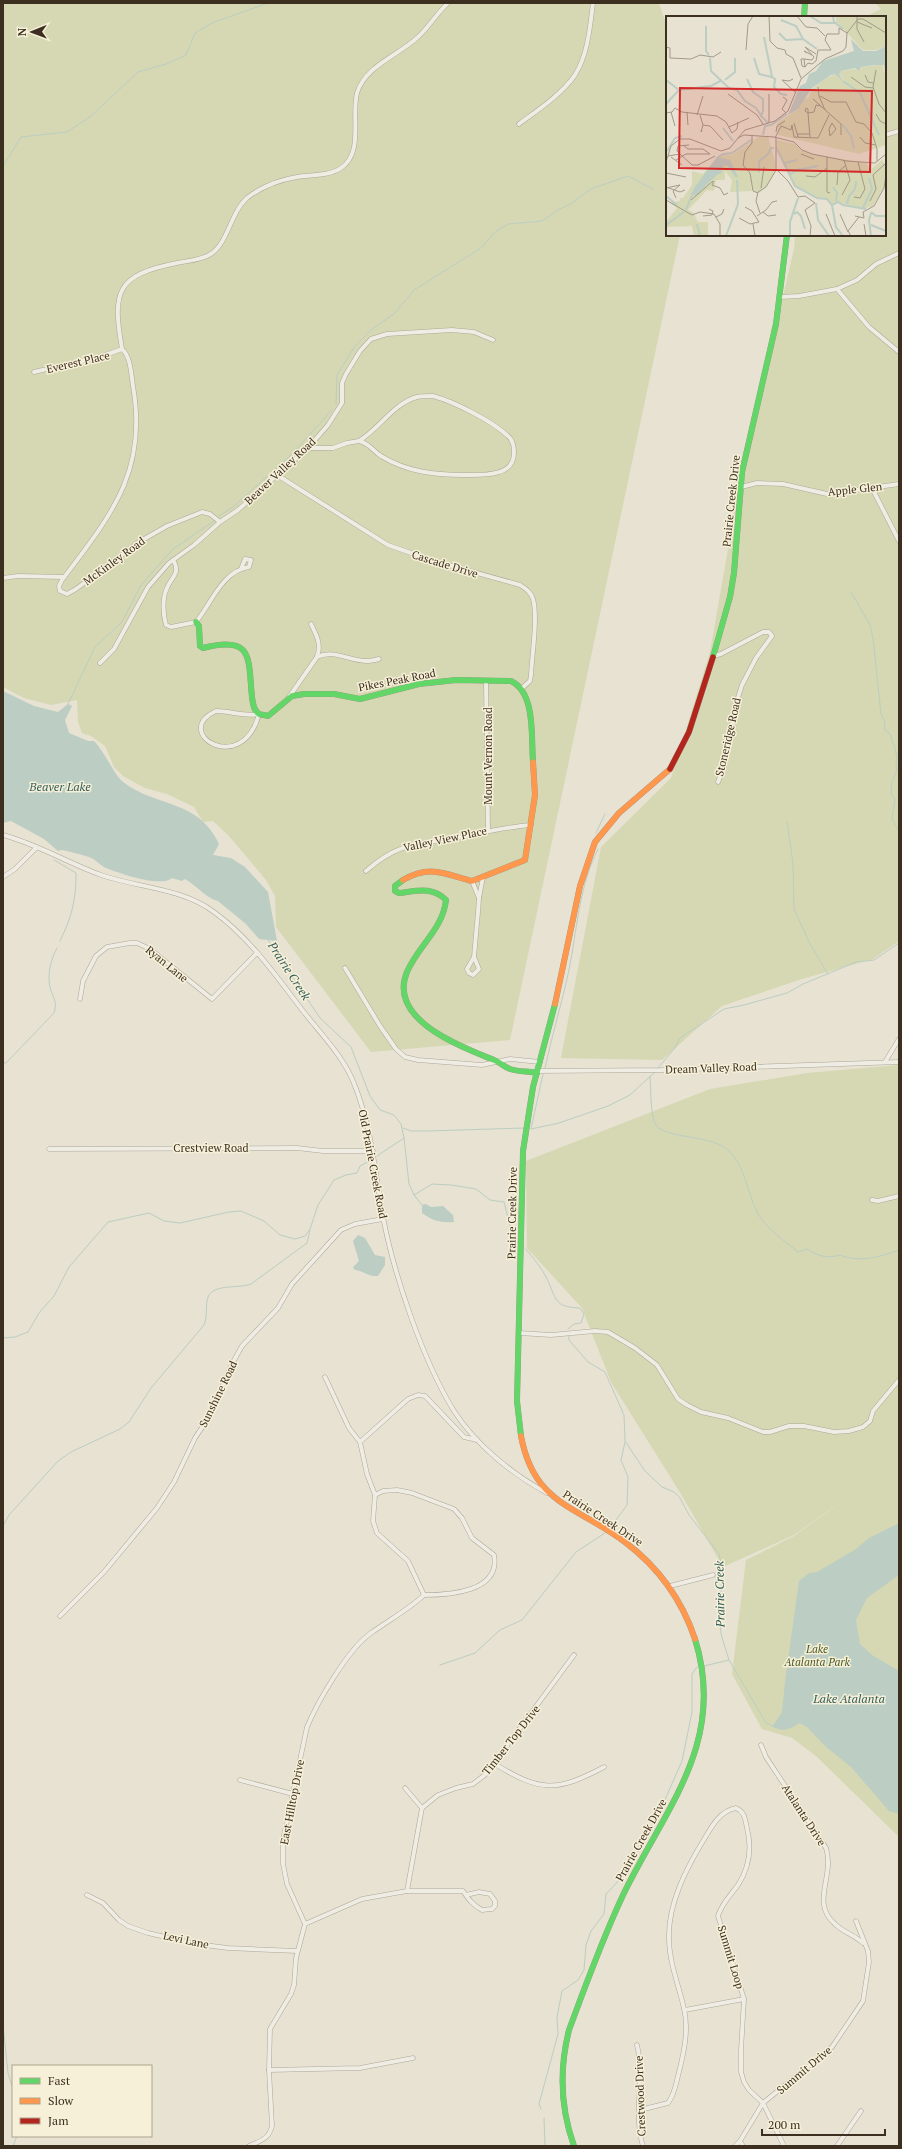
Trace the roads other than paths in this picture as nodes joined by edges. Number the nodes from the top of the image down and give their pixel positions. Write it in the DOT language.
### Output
graph roads {
  1 [pos="448,3"];
  2 [pos="593,3"];
  3 [pos="805,3"];
  4 [pos="804,16"];
  5 [pos="519,124"];
  6 [pos="899,131"];
  7 [pos="886,136"];
  8 [pos="787,236"];
  9 [pos="899,253"];
  10 [pos="837,289"];
  11 [pos="780,297"];
  12 [pos="493,340"];
  13 [pos="122,349"];
  14 [pos="899,352"];
  15 [pos="34,372"];
  16 [pos="359,441"];
  17 [pos="308,448"];
  18 [pos="277,475"];
  19 [pos="899,484"];
  20 [pos="741,487"];
  21 [pos="872,488"];
  22 [pos="220,522"];
  23 [pos="899,541"];
  24 [pos="173,560"];
  25 [pos="241,569"];
  26 [pos="64,576"];
  27 [pos="3,578"];
  28 [pos="196,622"];
  29 [pos="311,624"];
  30 [pos="713,656"];
  31 [pos="317,657"];
  32 [pos="379,659"];
  33 [pos="100,663"];
  34 [pos="486,681"];
  35 [pos="522,688"];
  36 [pos="287,699"];
  37 [pos="259,714"];
  38 [pos="718,782"];
  39 [pos="531,825"];
  40 [pos="488,830"];
  41 [pos="3,835"];
  42 [pos="36,848"];
  43 [pos="366,871"];
  44 [pos="3,877"];
  45 [pos="482,877"];
  46 [pos="472,880"];
  47 [pos="479,898"];
  48 [pos="257,953"];
  49 [pos="474,957"];
  50 [pos="345,968"];
  51 [pos="80,999"];
  52 [pos="899,1039"];
  53 [pos="499,1062"];
  54 [pos="540,1062"];
  55 [pos="885,1062"];
  56 [pos="899,1062"];
  57 [pos="538,1072"];
  58 [pos="49,1149"];
  59 [pos="373,1151"];
  60 [pos="899,1196"];
  61 [pos="872,1200"];
  62 [pos="383,1218"];
  63 [pos="519,1333"];
  64 [pos="325,1377"];
  65 [pos="899,1380"];
  66 [pos="477,1440"];
  67 [pos="360,1442"];
  68 [pos="549,1494"];
  69 [pos="375,1495"];
  70 [pos="714,1575"];
  71 [pos="670,1586"];
  72 [pos="424,1595"];
  73 [pos="60,1616"];
  74 [pos="574,1655"];
  75 [pos="761,1745"];
  76 [pos="494,1764"];
  77 [pos="604,1767"];
  78 [pos="240,1780"];
  79 [pos="404,1788"];
  80 [pos="293,1794"];
  81 [pos="422,1808"];
  82 [pos="407,1891"];
  83 [pos="87,1895"];
  84 [pos="466,1895"];
  85 [pos="856,1921"];
  86 [pos="304,1924"];
  87 [pos="863,1943"];
  88 [pos="297,1951"];
  89 [pos="744,1999"];
  90 [pos="685,2010"];
  91 [pos="637,2045"];
  92 [pos="413,2058"];
  93 [pos="269,2070"];
  94 [pos="763,2103"];
  95 [pos="640,2110"];
  96 [pos="862,2111"];
  97 [pos="740,2141"];
  98 [pos="249,2146"];
  99 [pos="574,2146"];
  100 [pos="643,2146"];
  101 [pos="735,2146"];
  102 [pos="742,2146"];
  103 [pos="784,2146"];
  104 [pos="837,2146"];
  1 -- 13 [label="street"];
  2 -- 5 [label="street"];
  3 -- 4 [label="main road"];
  6 -- 7 [label="street"];
  8 -- 11 [label="main road, Prairie Creek Drive"];
  9 -- 10 [label="street"];
  10 -- 11 [label="street"];
  10 -- 14 [label="street"];
  11 -- 20 [label="main road, Prairie Creek Drive"];
  12 -- 17 [label="street, Beaver Valley Road"];
  13 -- 15 [label="street, Everest Place"];
  13 -- 26 [label="street"];
  16 -- 16 [label="street"];
  16 -- 17 [label="street"];
  17 -- 18 [label="street, Beaver Valley Road"];
  18 -- 22 [label="street, Beaver Valley Road"];
  18 -- 35 [label="street, Cascade Drive"];
  19 -- 21 [label="street, Apple Glen"];
  20 -- 21 [label="street, Apple Glen"];
  20 -- 30 [label="main road, Prairie Creek Drive"];
  21 -- 23 [label="street"];
  22 -- 24 [label="street, Beaver Valley Road"];
  22 -- 26 [label="street, McKinley Road"];
  24 -- 28 [label="street"];
  24 -- 33 [label="street, Beaver Valley Road"];
  25 -- 28 [label="street"];
  26 -- 27 [label="street"];
  28 -- 37 [label="main road"];
  29 -- 31 [label="street"];
  30 -- 38 [label="street, Stoneridge Road"];
  30 -- 54 [label="main road, Prairie Creek Drive"];
  31 -- 32 [label="street"];
  31 -- 36 [label="street"];
  34 -- 35 [label="main road, Pikes Peak Road"];
  34 -- 36 [label="main road, Pikes Peak Road"];
  34 -- 40 [label="street, Mount Vernon Road"];
  35 -- 39 [label="main road"];
  36 -- 37 [label="main road, Pikes Peak Road"];
  37 -- 37 [label="street"];
  39 -- 40 [label="street, Valley View Place"];
  39 -- 45 [label="main road"];
  40 -- 43 [label="street, Valley View Place"];
  41 -- 42 [label="street, Old Prairie Creek Road"];
  42 -- 44 [label="street"];
  42 -- 48 [label="street, Old Prairie Creek Road"];
  45 -- 46 [label="main road"];
  45 -- 47 [label="street"];
  46 -- 47 [label="street"];
  46 -- 53 [label="main road"];
  47 -- 49 [label="street"];
  48 -- 51 [label="street, Ryan Lane"];
  48 -- 59 [label="street, Old Prairie Creek Road"];
  50 -- 53 [label="street"];
  52 -- 55 [label="street"];
  53 -- 54 [label="street"];
  53 -- 57 [label="main road"];
  54 -- 57 [label="main road, Prairie Creek Drive"];
  55 -- 56 [label="street, Dream Valley Road"];
  55 -- 57 [label="street, Dream Valley Road"];
  57 -- 63 [label="main road, Prairie Creek Drive"];
  58 -- 59 [label="street, Crestview Road"];
  59 -- 62 [label="street, Old Prairie Creek Road"];
  60 -- 61 [label="street"];
  62 -- 66 [label="street, Old Prairie Creek Road"];
  62 -- 73 [label="street, Sunshine Road"];
  63 -- 65 [label="street"];
  63 -- 68 [label="main road, Prairie Creek Drive"];
  64 -- 67 [label="street"];
  66 -- 67 [label="street"];
  66 -- 68 [label="street, Old Prairie Creek Road"];
  67 -- 69 [label="street"];
  68 -- 71 [label="main road, Prairie Creek Drive"];
  69 -- 72 [label="street"];
  69 -- 72 [label="street"];
  70 -- 71 [label="street"];
  71 -- 99 [label="main road, Prairie Creek Drive"];
  72 -- 80 [label="street, East Hilltop Drive"];
  74 -- 76 [label="street, Timber Top Drive"];
  75 -- 87 [label="street, Atalanta Drive"];
  76 -- 77 [label="street"];
  76 -- 81 [label="street, Timber Top Drive"];
  78 -- 80 [label="street"];
  79 -- 81 [label="street"];
  80 -- 86 [label="street, East Hilltop Drive"];
  81 -- 82 [label="street"];
  82 -- 84 [label="street"];
  82 -- 86 [label="street"];
  83 -- 88 [label="street, Levi Lane"];
  84 -- 84 [label="street"];
  85 -- 87 [label="street, Summit Drive"];
  86 -- 88 [label="street"];
  87 -- 94 [label="street, Summit Drive"];
  88 -- 93 [label="street"];
  89 -- 90 [label="street"];
  89 -- 90 [label="street, Summit Loop"];
  89 -- 94 [label="street, Summit Loop"];
  90 -- 95 [label="street, Summit Loop"];
  91 -- 95 [label="street, Crestwood Drive"];
  92 -- 93 [label="street"];
  93 -- 98 [label="street"];
  94 -- 97 [label="street, Summit Drive"];
  94 -- 103 [label="street"];
  95 -- 100 [label="street, Crestwood Drive"];
  96 -- 104 [label="street"];
  97 -- 101 [label="street"];
  97 -- 102 [label="street"];
}
